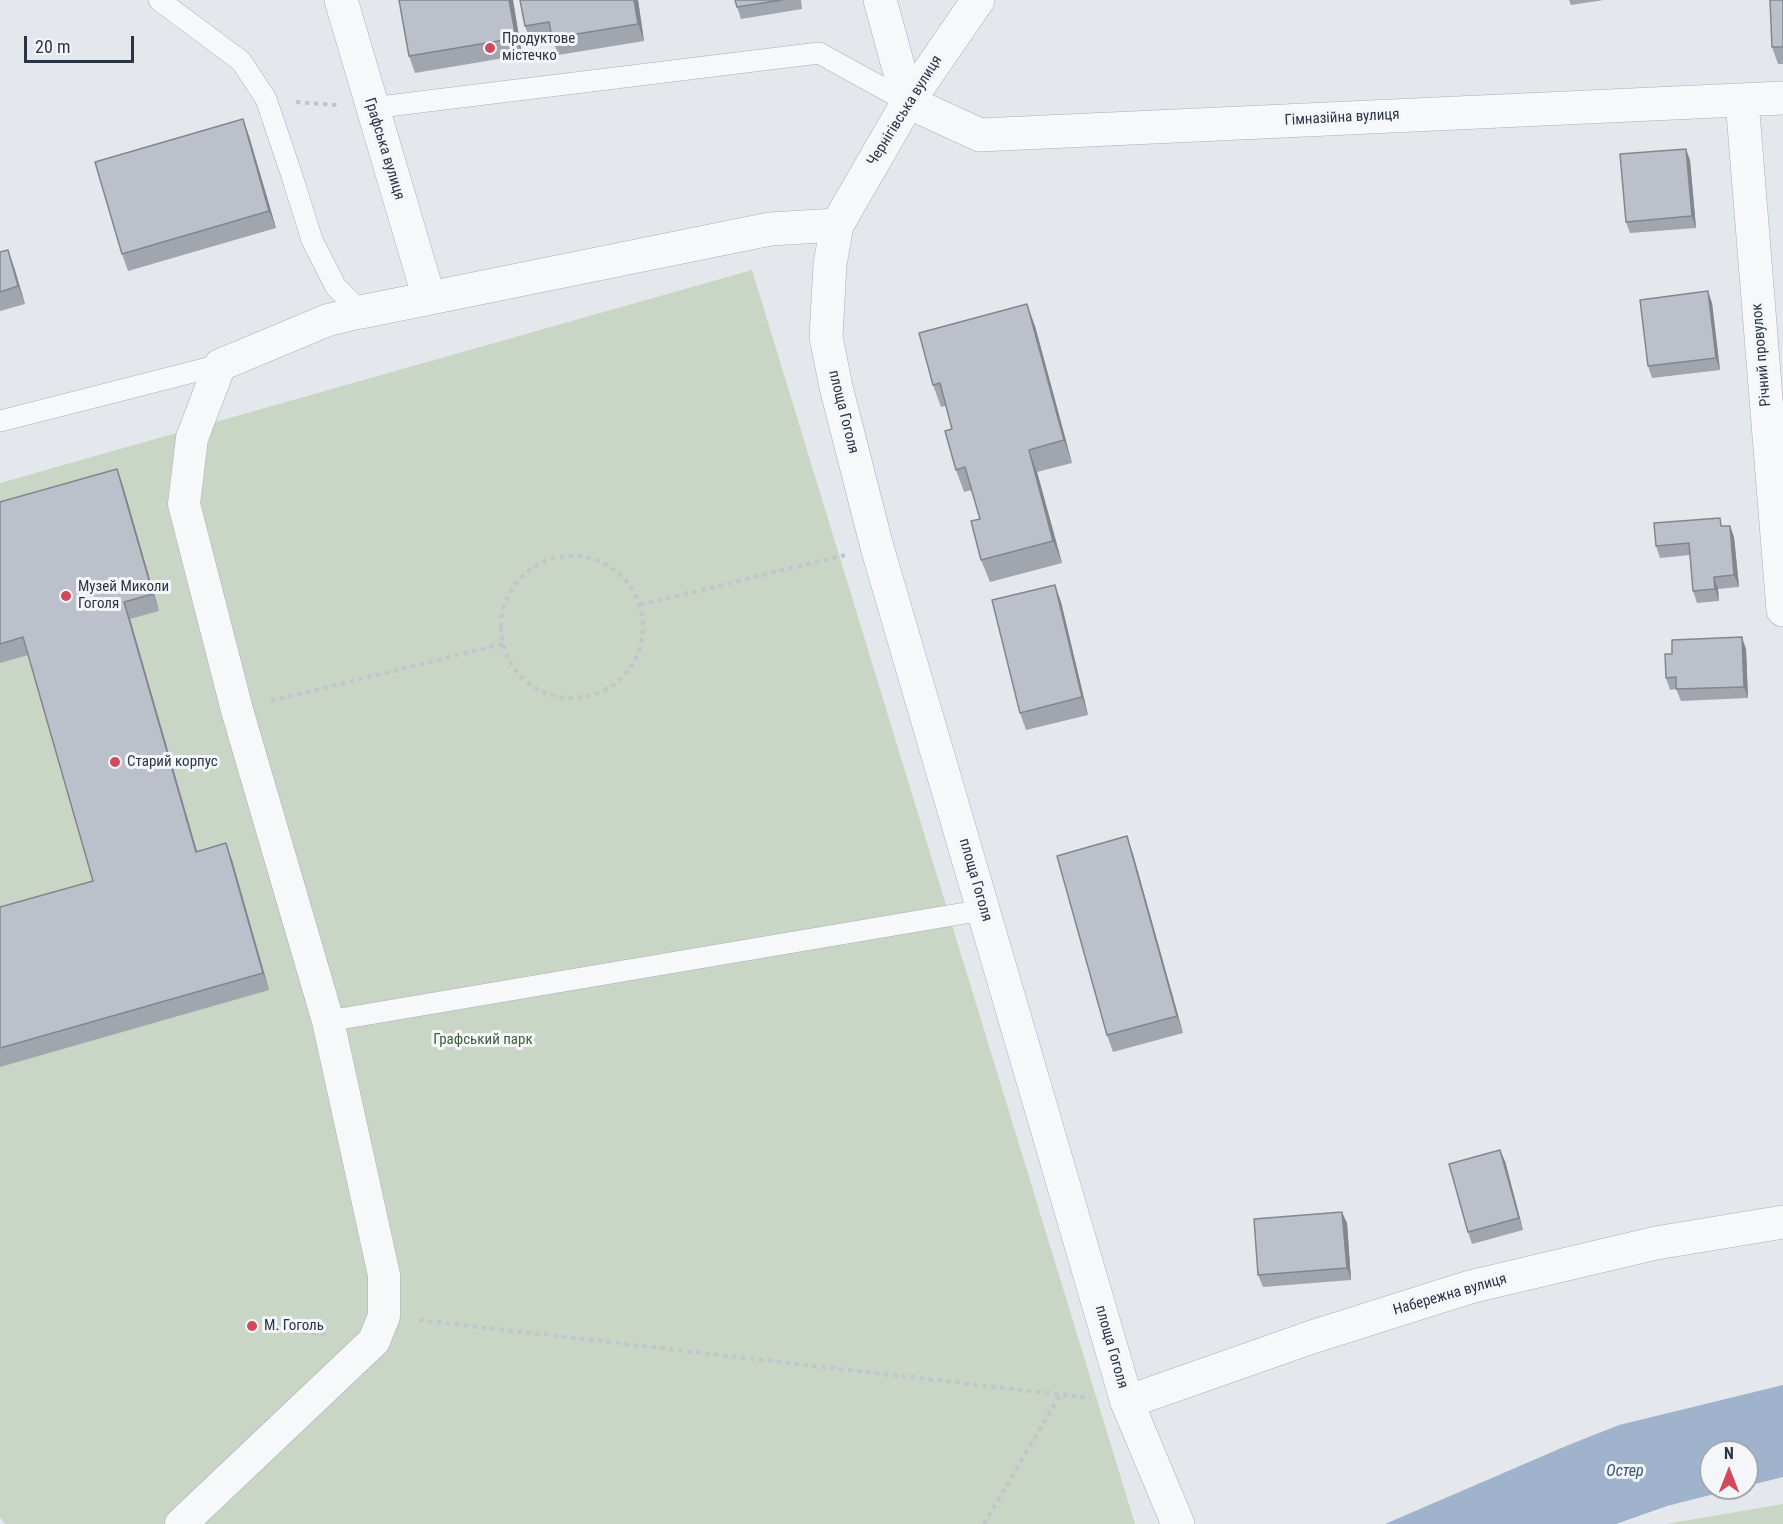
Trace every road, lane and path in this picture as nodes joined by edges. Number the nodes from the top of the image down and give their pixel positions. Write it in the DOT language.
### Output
graph roads {
  1 [pos="159,0"];
  2 [pos="341,0"];
  3 [pos="880,0"];
  4 [pos="978,0"];
  5 [pos="1783,98"];
  6 [pos="266,99"];
  7 [pos="1742,100"];
  8 [pos="908,102"];
  9 [pos="371,108"];
  10 [pos="837,225"];
  11 [pos="429,298"];
  12 [pos="361,312"];
  13 [pos="220,365"];
  14 [pos="0,422"];
  15 [pos="878,547"];
  16 [pos="640,605"];
  17 [pos="1783,608"];
  18 [pos="503,644"];
  19 [pos="237,710"];
  20 [pos="983,910"];
  21 [pos="328,1021"];
  22 [pos="1783,1222"];
  23 [pos="379,1328"];
  24 [pos="267,1330"];
  25 [pos="1060,1395"];
  26 [pos="1127,1402"];
  27 [pos="1177,1523"];
  28 [pos="181,1524"];
  29 [pos="984,1524"];
  1 -- 6 [label="lane"];
  2 -- 9 [label="street, Графська вулиця"];
  3 -- 8 [label="street"];
  4 -- 8 [label="street, Чернігівська вулиця"];
  5 -- 7 [label="street, Гімназійна вулиця"];
  6 -- 9 [label="path"];
  6 -- 12 [label="lane"];
  7 -- 8 [label="street, Гімназійна вулиця"];
  7 -- 17 [label="street, Річний провулок"];
  8 -- 9 [label="lane"];
  8 -- 10 [label="street, Чернігівська вулиця"];
  9 -- 11 [label="street, Графська вулиця"];
  10 -- 11 [label="street"];
  10 -- 15 [label="street, площа Гоголя"];
  11 -- 12 [label="street"];
  12 -- 13 [label="street"];
  13 -- 14 [label="lane"];
  13 -- 19 [label="street"];
  15 -- 16 [label="path"];
  15 -- 20 [label="street, площа Гоголя"];
  16 -- 18 [label="path"];
  16 -- 18 [label="path"];
  18 -- 19 [label="path"];
  19 -- 21 [label="street"];
  20 -- 21 [label="lane"];
  20 -- 26 [label="street, площа Гоголя"];
  21 -- 23 [label="street"];
  22 -- 26 [label="street, Набережна вулиця"];
  23 -- 24 [label="path"];
  23 -- 25 [label="path"];
  23 -- 28 [label="street"];
  25 -- 26 [label="path"];
  25 -- 29 [label="path"];
  26 -- 27 [label="street, площа Гоголя"];
}
